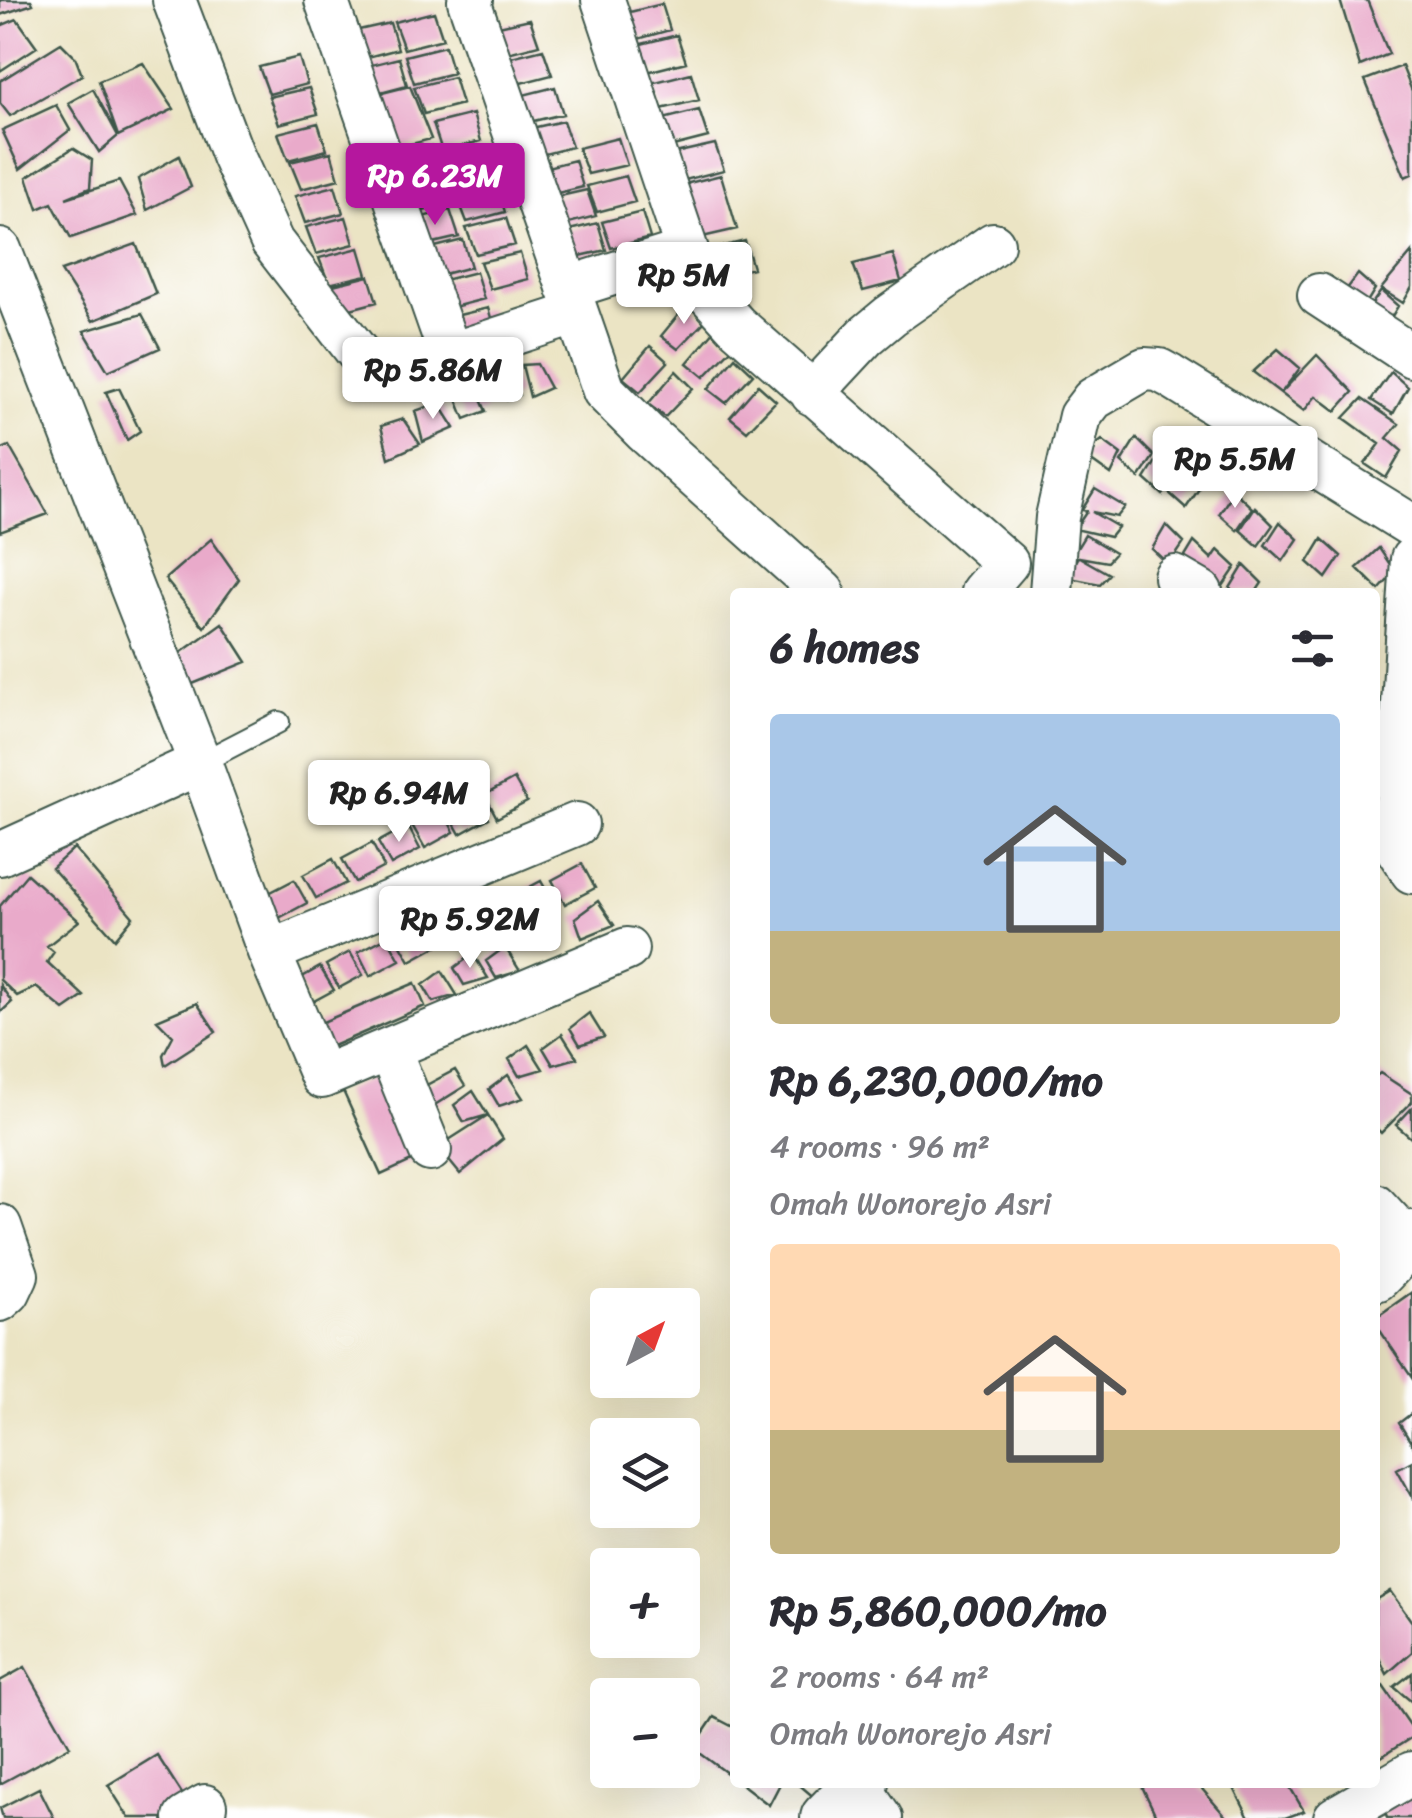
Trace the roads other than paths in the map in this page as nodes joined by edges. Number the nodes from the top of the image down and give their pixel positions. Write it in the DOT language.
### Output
graph roads {
  1 [pos="174,0"];
  2 [pos="326,0"];
  3 [pos="472,0"];
  4 [pos="603,0"];
  5 [pos="993,244"];
  6 [pos="0,250"];
  7 [pos="685,250"];
  8 [pos="1319,296"];
  9 [pos="573,300"];
  10 [pos="450,354"];
  11 [pos="1412,356"];
  12 [pos="812,394"];
  13 [pos="1412,526"];
  14 [pos="1412,559"];
  15 [pos="819,588"];
  16 [pos="985,588"];
  17 [pos="1051,588"];
  18 [pos="1389,707"];
  19 [pos="279,722"];
  20 [pos="200,762"];
  21 [pos="577,824"];
  22 [pos="1380,849"];
  23 [pos="0,854"];
  24 [pos="1411,871"];
  25 [pos="627,949"];
  26 [pos="269,952"];
  27 [pos="389,1049"];
  28 [pos="430,1150"];
  29 [pos="0,1226"];
  30 [pos="0,1300"];
  31 [pos="1412,1773"];
  32 [pos="1348,1806"];
  1 -- 10 [label="street"];
  2 -- 10 [label="street"];
  3 -- 9 [label="street"];
  4 -- 7 [label="street"];
  5 -- 12 [label="street"];
  6 -- 20 [label="street"];
  7 -- 9 [label="street"];
  7 -- 12 [label="street"];
  8 -- 11 [label="street"];
  9 -- 10 [label="street"];
  9 -- 15 [label="street"];
  12 -- 16 [label="street"];
  13 -- 17 [label="street"];
  14 -- 18 [label="street"];
  18 -- 24 [label="street"];
  19 -- 20 [label="lane"];
  20 -- 23 [label="street"];
  20 -- 26 [label="street"];
  21 -- 26 [label="street"];
  22 -- 24 [label="street"];
  25 -- 27 [label="street"];
  26 -- 27 [label="street"];
  27 -- 28 [label="street"];
  29 -- 30 [label="street"];
  31 -- 32 [label="street"];
}
